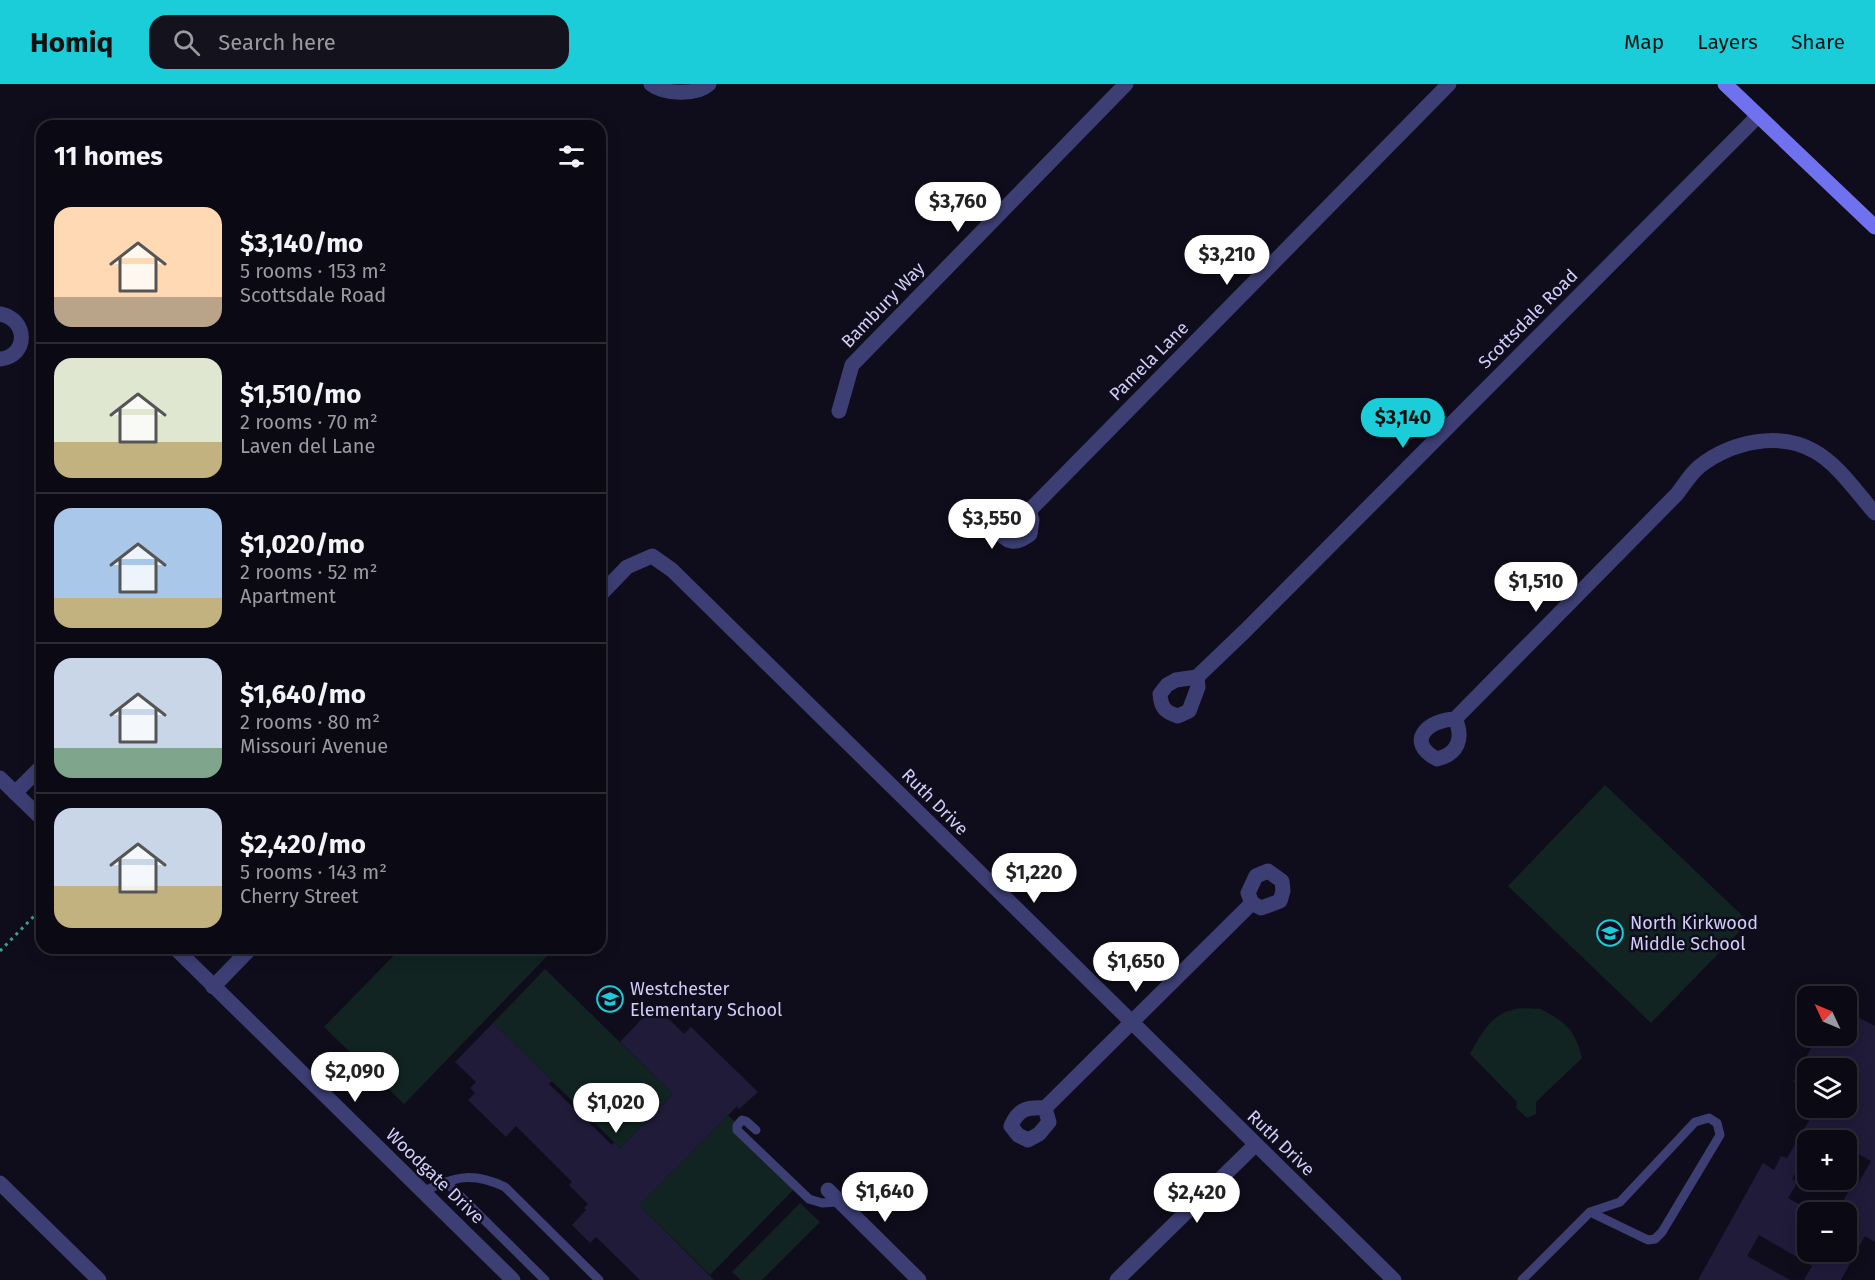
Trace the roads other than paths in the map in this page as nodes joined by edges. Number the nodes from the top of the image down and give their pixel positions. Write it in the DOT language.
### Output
graph roads {
  1 [pos="651,84"];
  2 [pos="709,84"];
  3 [pos="1126,84"];
  4 [pos="1449,84"];
  5 [pos="1725,84"];
  6 [pos="1758,116"];
  7 [pos="1875,227"];
  8 [pos="0,314"];
  9 [pos="0,359"];
  10 [pos="839,411"];
  11 [pos="1029,511"];
  12 [pos="1875,513"];
  13 [pos="606,589"];
  14 [pos="1197,677"];
  15 [pos="1455,719"];
  16 [pos="36,772"];
  17 [pos="0,778"];
  18 [pos="15,793"];
  19 [pos="36,813"];
  20 [pos="1252,903"];
  21 [pos="181,954"];
  22 [pos="245,954"];
  23 [pos="213,987"];
  24 [pos="1130,1022"];
  25 [pos="1045,1108"];
  26 [pos="756,1130"];
  27 [pos="1255,1145"];
  28 [pos="446,1182"];
  29 [pos="0,1184"];
  30 [pos="828,1190"];
  31 [pos="423,1192"];
  32 [pos="839,1202"];
  33 [pos="1590,1212"];
  34 [pos="99,1280"];
  35 [pos="513,1280"];
  36 [pos="545,1280"];
  37 [pos="599,1280"];
  38 [pos="919,1280"];
  39 [pos="1117,1280"];
  40 [pos="1394,1280"];
  41 [pos="1522,1280"];
  1 -- 2 [label="street"];
  3 -- 10 [label="street, Bambury Way"];
  4 -- 11 [label="street, Pamela Lane"];
  5 -- 6 [label="street"];
  6 -- 7 [label="street"];
  6 -- 14 [label="street, Scottsdale Road"];
  8 -- 9 [label="street"];
  12 -- 15 [label="street"];
  13 -- 24 [label="street, Ruth Drive"];
  16 -- 18 [label="street"];
  17 -- 18 [label="street"];
  18 -- 19 [label="street"];
  20 -- 24 [label="street"];
  21 -- 23 [label="street, Woodgate Drive"];
  22 -- 23 [label="street"];
  23 -- 31 [label="street, Woodgate Drive"];
  24 -- 25 [label="street"];
  24 -- 27 [label="street, Ruth Drive"];
  26 -- 32 [label="lane"];
  27 -- 39 [label="street"];
  27 -- 40 [label="street, Ruth Drive"];
  28 -- 31 [label="lane"];
  28 -- 36 [label="lane"];
  28 -- 37 [label="lane"];
  29 -- 34 [label="street"];
  30 -- 32 [label="street"];
  31 -- 35 [label="street, Woodgate Drive"];
  32 -- 38 [label="street"];
  33 -- 33 [label="lane"];
  33 -- 41 [label="lane"];
}
